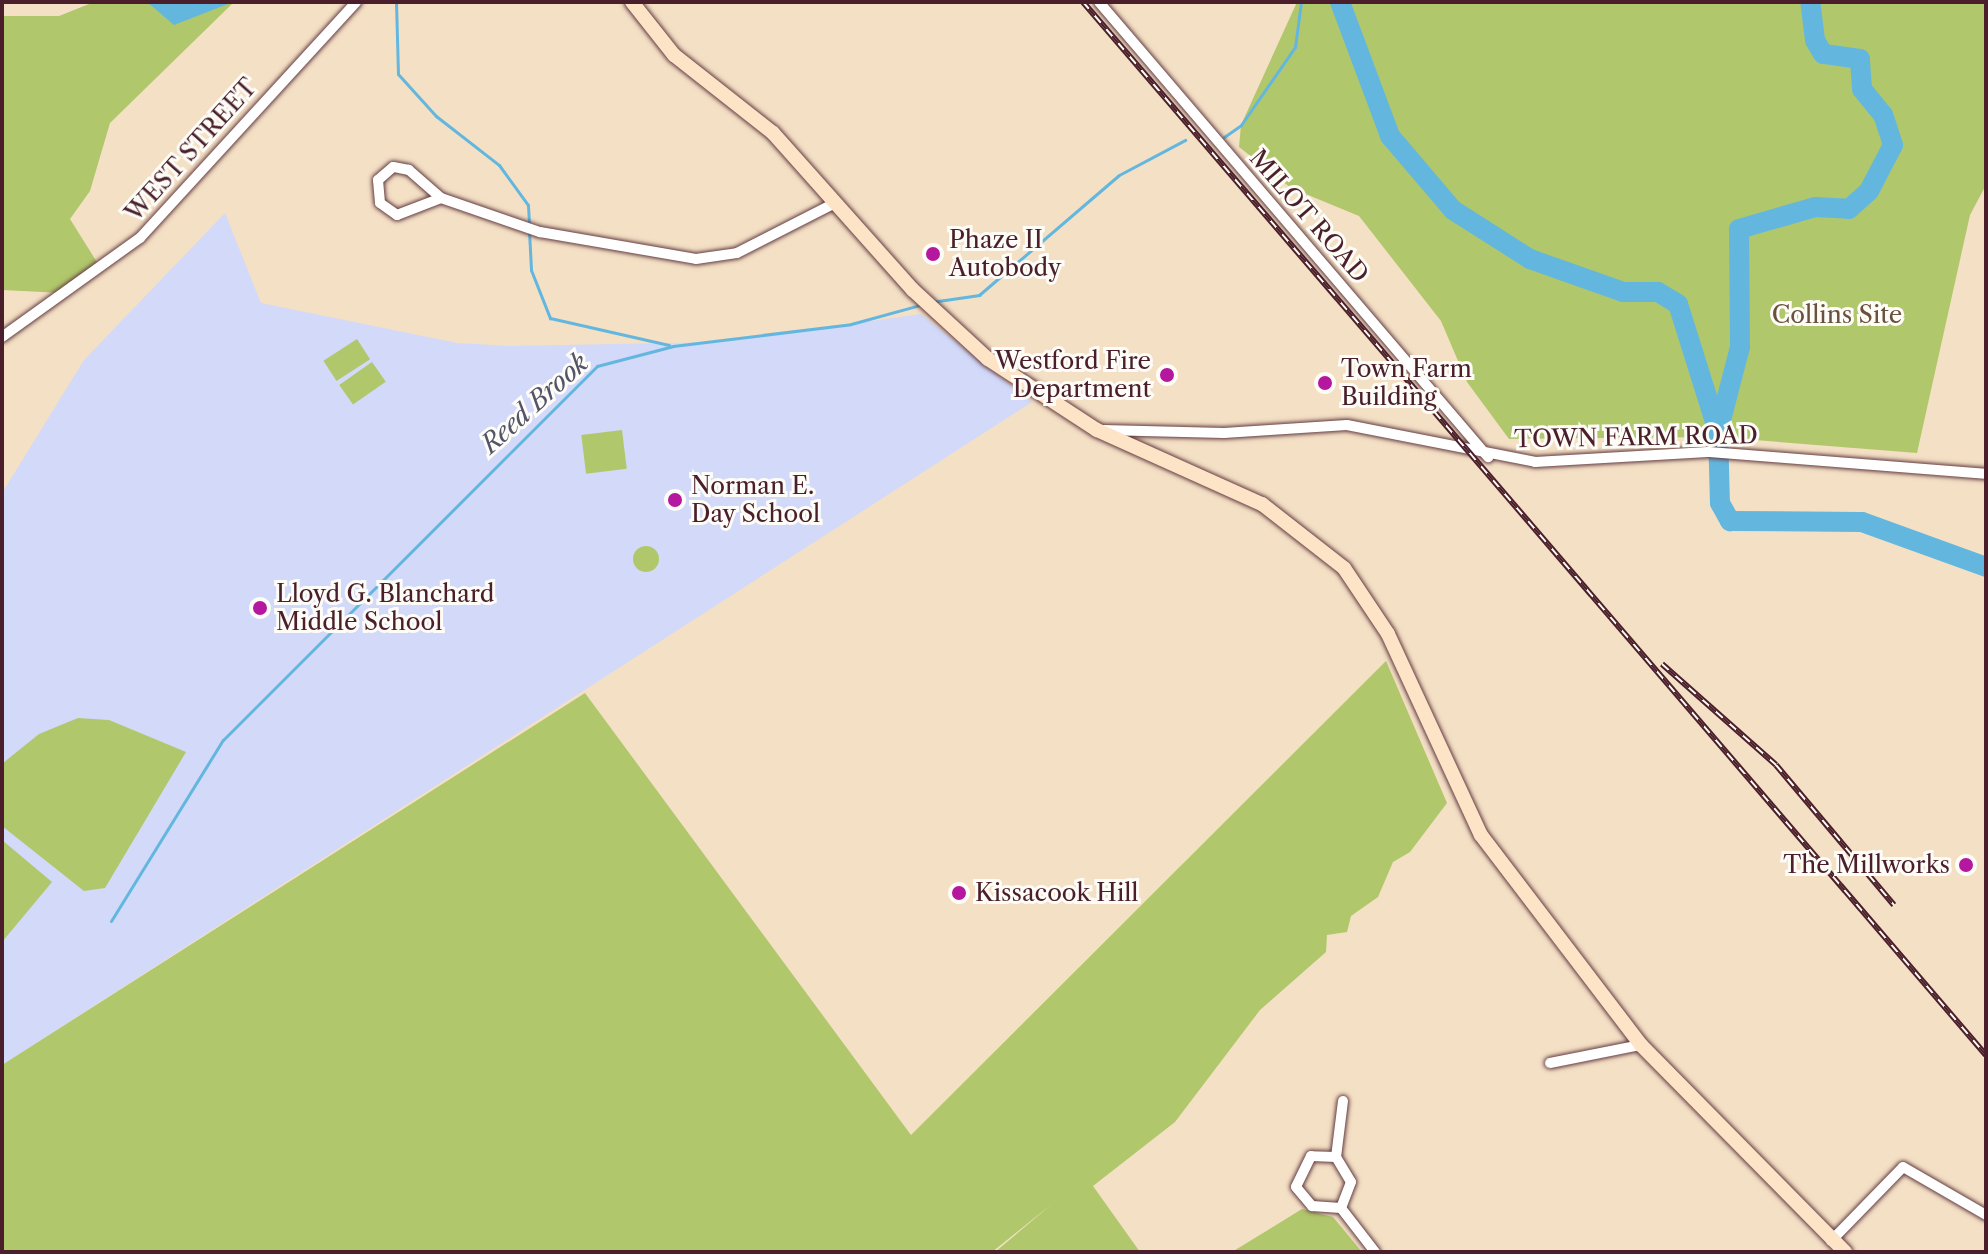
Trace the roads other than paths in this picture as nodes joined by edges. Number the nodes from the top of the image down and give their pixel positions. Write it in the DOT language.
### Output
graph roads {
  1 [pos="356,2"];
  2 [pos="632,2"];
  3 [pos="1099,2"];
  4 [pos="441,198"];
  5 [pos="835,203"];
  6 [pos="2,337"];
  7 [pos="1097,430"];
  8 [pos="1488,457"];
  9 [pos="1986,474"];
  10 [pos="1641,1045"];
  11 [pos="1550,1063"];
  12 [pos="1343,1101"];
  13 [pos="1336,1157"];
  14 [pos="1341,1208"];
  15 [pos="1986,1215"];
  16 [pos="1831,1241"];
  17 [pos="1375,1252"];
  18 [pos="1845,1252"];
  1 -- 6 [label="street, WEST STREET"];
  2 -- 5 [label="main road"];
  3 -- 8 [label="street, MILOT ROAD"];
  4 -- 4 [label="street"];
  4 -- 5 [label="street"];
  5 -- 7 [label="main road"];
  7 -- 8 [label="street, TOWN FARM ROAD"];
  7 -- 10 [label="main road"];
  8 -- 9 [label="street, TOWN FARM ROAD"];
  10 -- 11 [label="street"];
  10 -- 16 [label="main road"];
  12 -- 13 [label="street"];
  13 -- 14 [label="street"];
  13 -- 14 [label="street"];
  14 -- 17 [label="street"];
  15 -- 16 [label="street"];
  16 -- 18 [label="main road"];
}
